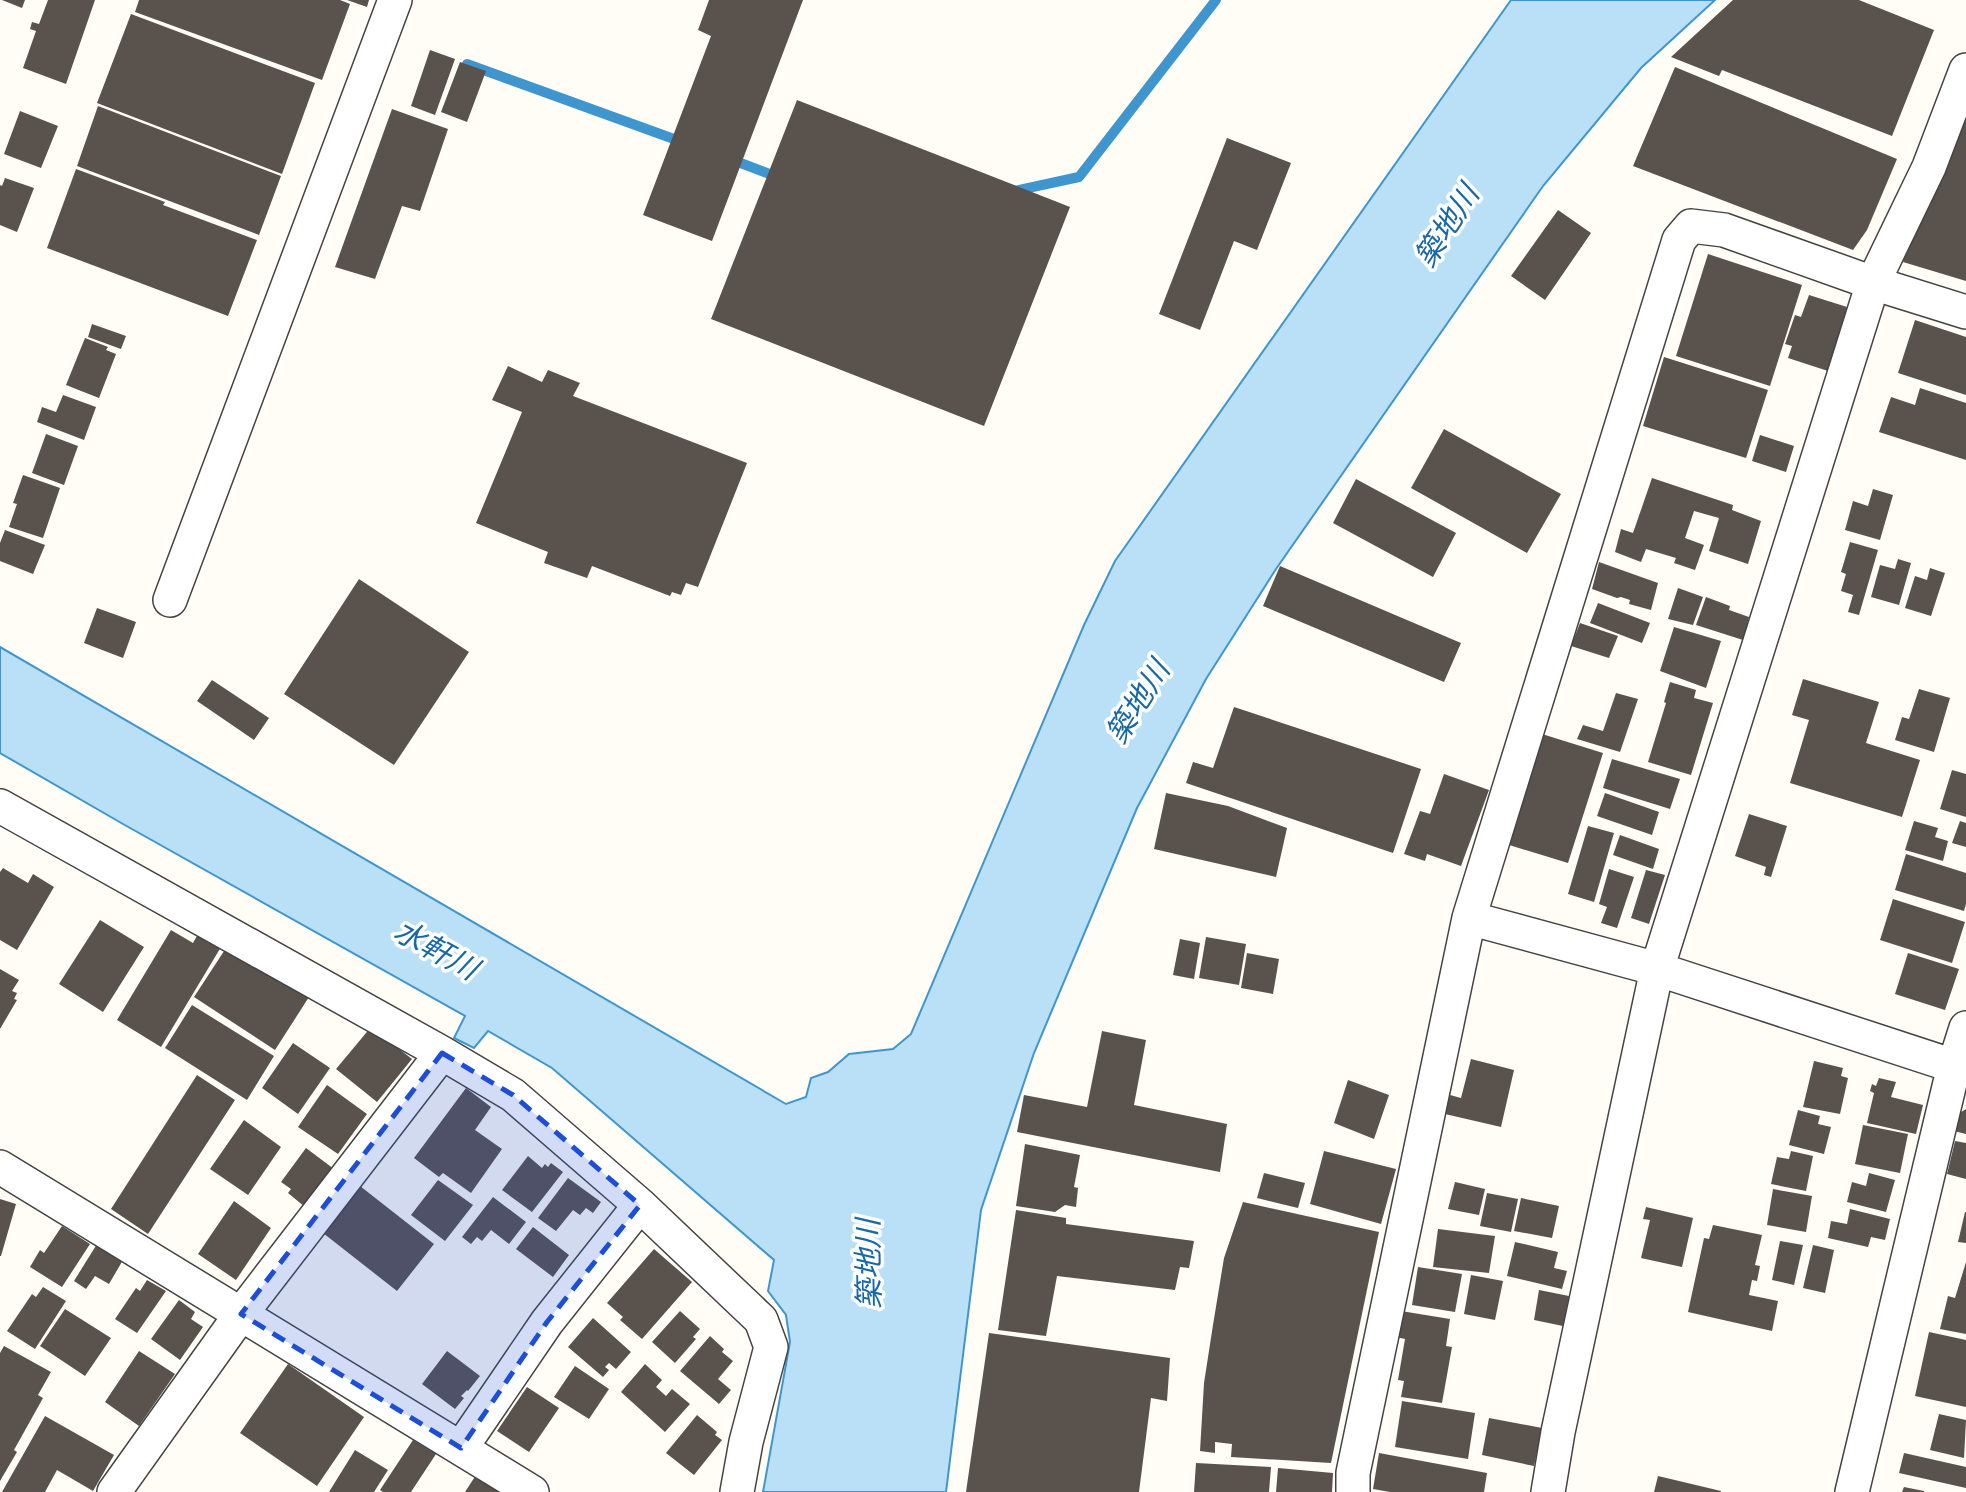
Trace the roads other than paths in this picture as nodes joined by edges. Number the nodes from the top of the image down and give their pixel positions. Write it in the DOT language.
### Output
graph roads {
  1 [pos="395,0"];
  2 [pos="1966,70"];
  3 [pos="1873,283"];
  4 [pos="1966,312"];
  5 [pos="170,600"];
  6 [pos="0,806"];
  7 [pos="1469,918"];
  8 [pos="1657,970"];
  9 [pos="1966,1028"];
  10 [pos="442,1053"];
  11 [pos="1960,1068"];
  12 [pos="0,1167"];
  13 [pos="640,1205"];
  14 [pos="241,1314"];
  15 [pos="461,1448"];
  16 [pos="114,1492"];
  17 [pos="532,1492"];
  18 [pos="737,1492"];
  19 [pos="1353,1492"];
  20 [pos="1548,1492"];
  21 [pos="1852,1492"];
  1 -- 5 [label="street"];
  2 -- 3 [label="street"];
  3 -- 4 [label="street"];
  3 -- 7 [label="street"];
  3 -- 8 [label="street"];
  6 -- 10 [label="street"];
  7 -- 8 [label="street"];
  7 -- 19 [label="street"];
  8 -- 11 [label="street"];
  8 -- 20 [label="street"];
  9 -- 11 [label="street"];
  10 -- 13 [label="street"];
  10 -- 14 [label="street"];
  11 -- 21 [label="street"];
  12 -- 14 [label="street"];
  13 -- 15 [label="street"];
  13 -- 18 [label="street"];
  14 -- 15 [label="street"];
  14 -- 16 [label="street"];
  15 -- 17 [label="street"];
}
